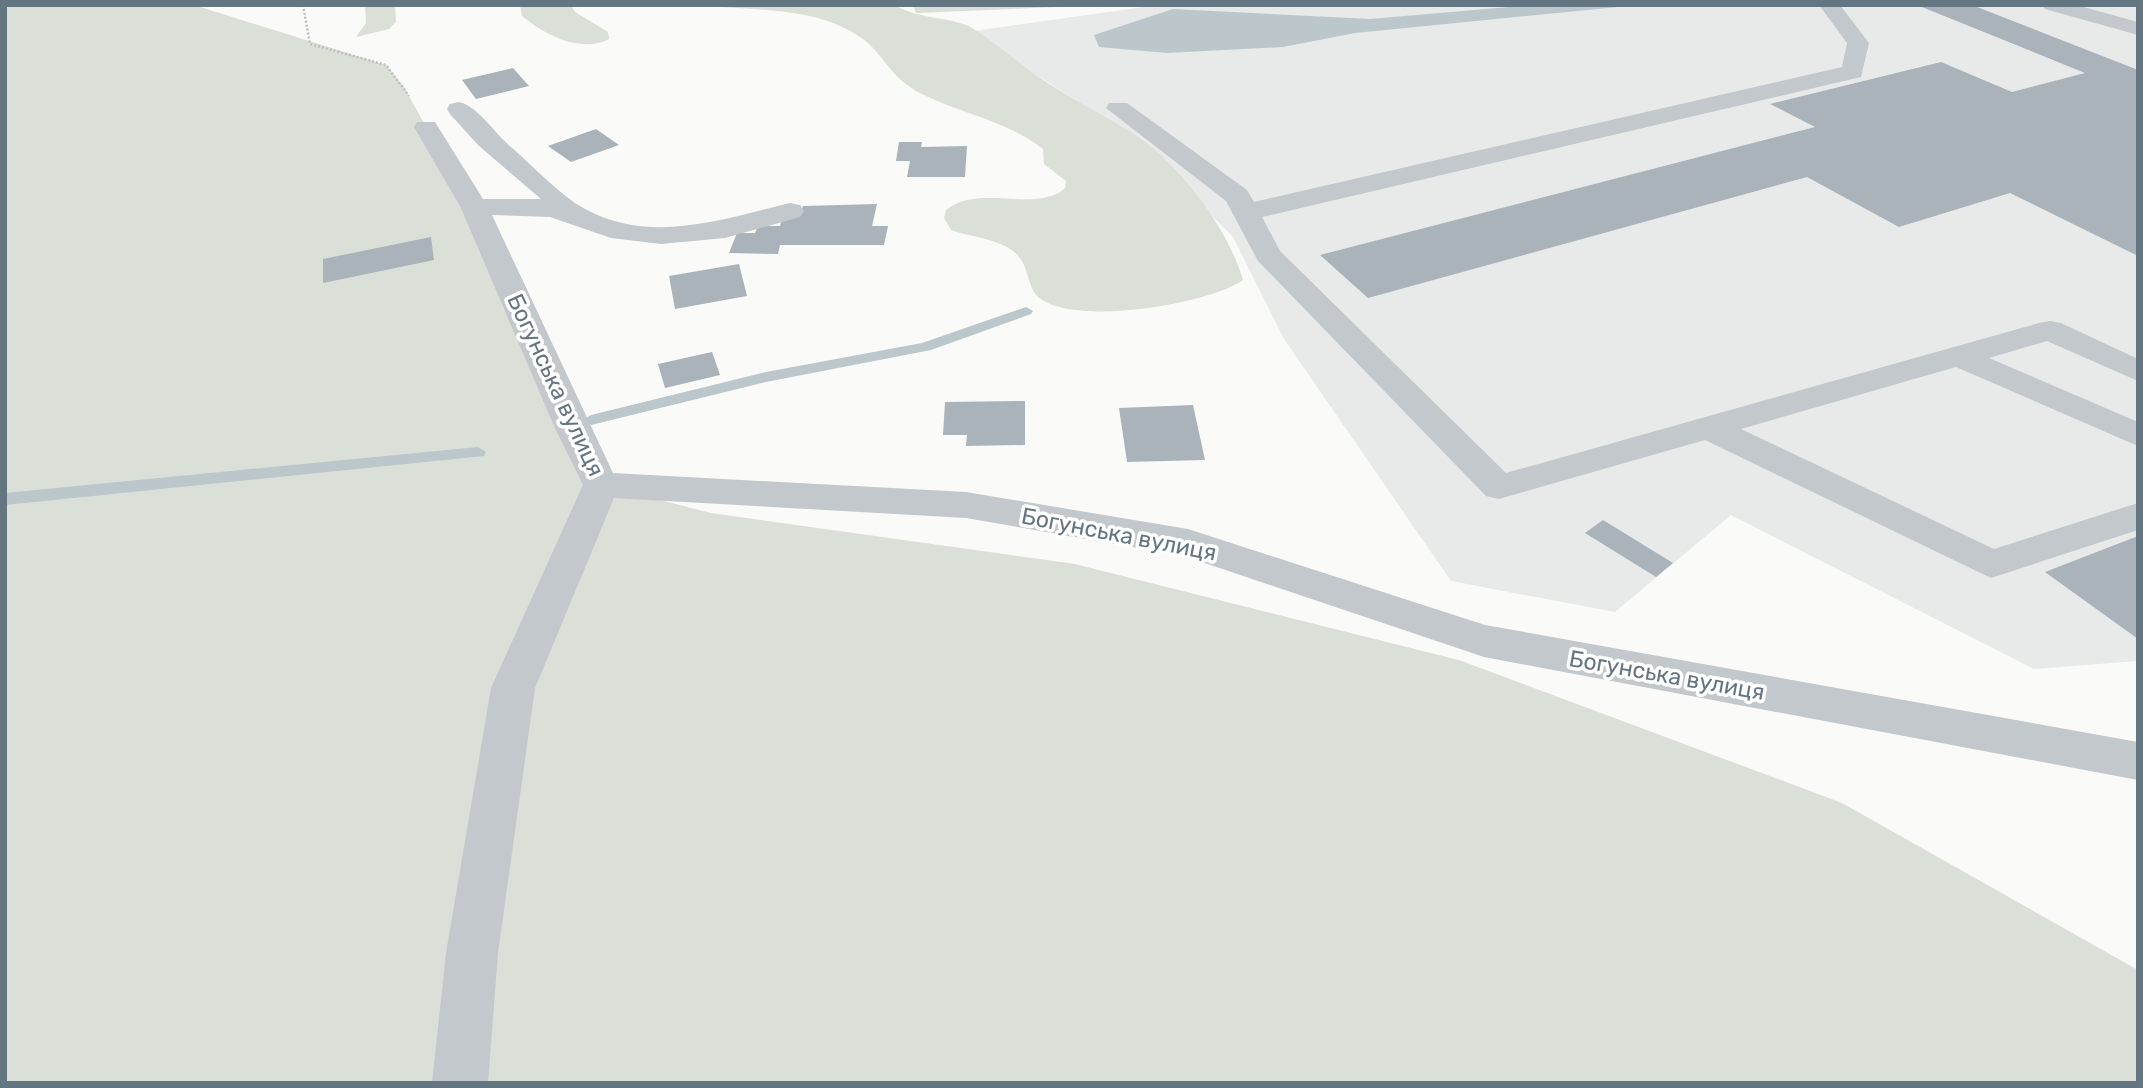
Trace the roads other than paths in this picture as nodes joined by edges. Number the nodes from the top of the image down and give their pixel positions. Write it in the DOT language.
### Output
graph roads {
  1 [pos="1829,5"];
  2 [pos="2052,5"];
  3 [pos="2138,29"];
  4 [pos="1118,108"];
  5 [pos="459,109"];
  6 [pos="426,127"];
  7 [pos="475,208"];
  8 [pos="790,211"];
  9 [pos="1245,212"];
  10 [pos="576,215"];
  11 [pos="2138,339"];
  12 [pos="2094,351"];
  13 [pos="1958,356"];
  14 [pos="2138,371"];
  15 [pos="1707,427"];
  16 [pos="2138,435"];
  17 [pos="601,485"];
  18 [pos="2138,516"];
  19 [pos="2138,761"];
  20 [pos="460,1083"];
  1 -- 9 [label="street"];
  2 -- 3 [label="street"];
  4 -- 9 [label="street"];
  5 -- 10 [label="street"];
  6 -- 7 [label="street, Богунська вулиця"];
  7 -- 10 [label="street"];
  7 -- 17 [label="street, Богунська вулиця"];
  8 -- 10 [label="street"];
  9 -- 15 [label="street"];
  11 -- 12 [label="street"];
  12 -- 13 [label="street"];
  12 -- 14 [label="street"];
  13 -- 15 [label="street"];
  13 -- 16 [label="street"];
  15 -- 18 [label="street"];
  17 -- 19 [label="street, Богунська вулиця"];
  17 -- 20 [label="street"];
}
